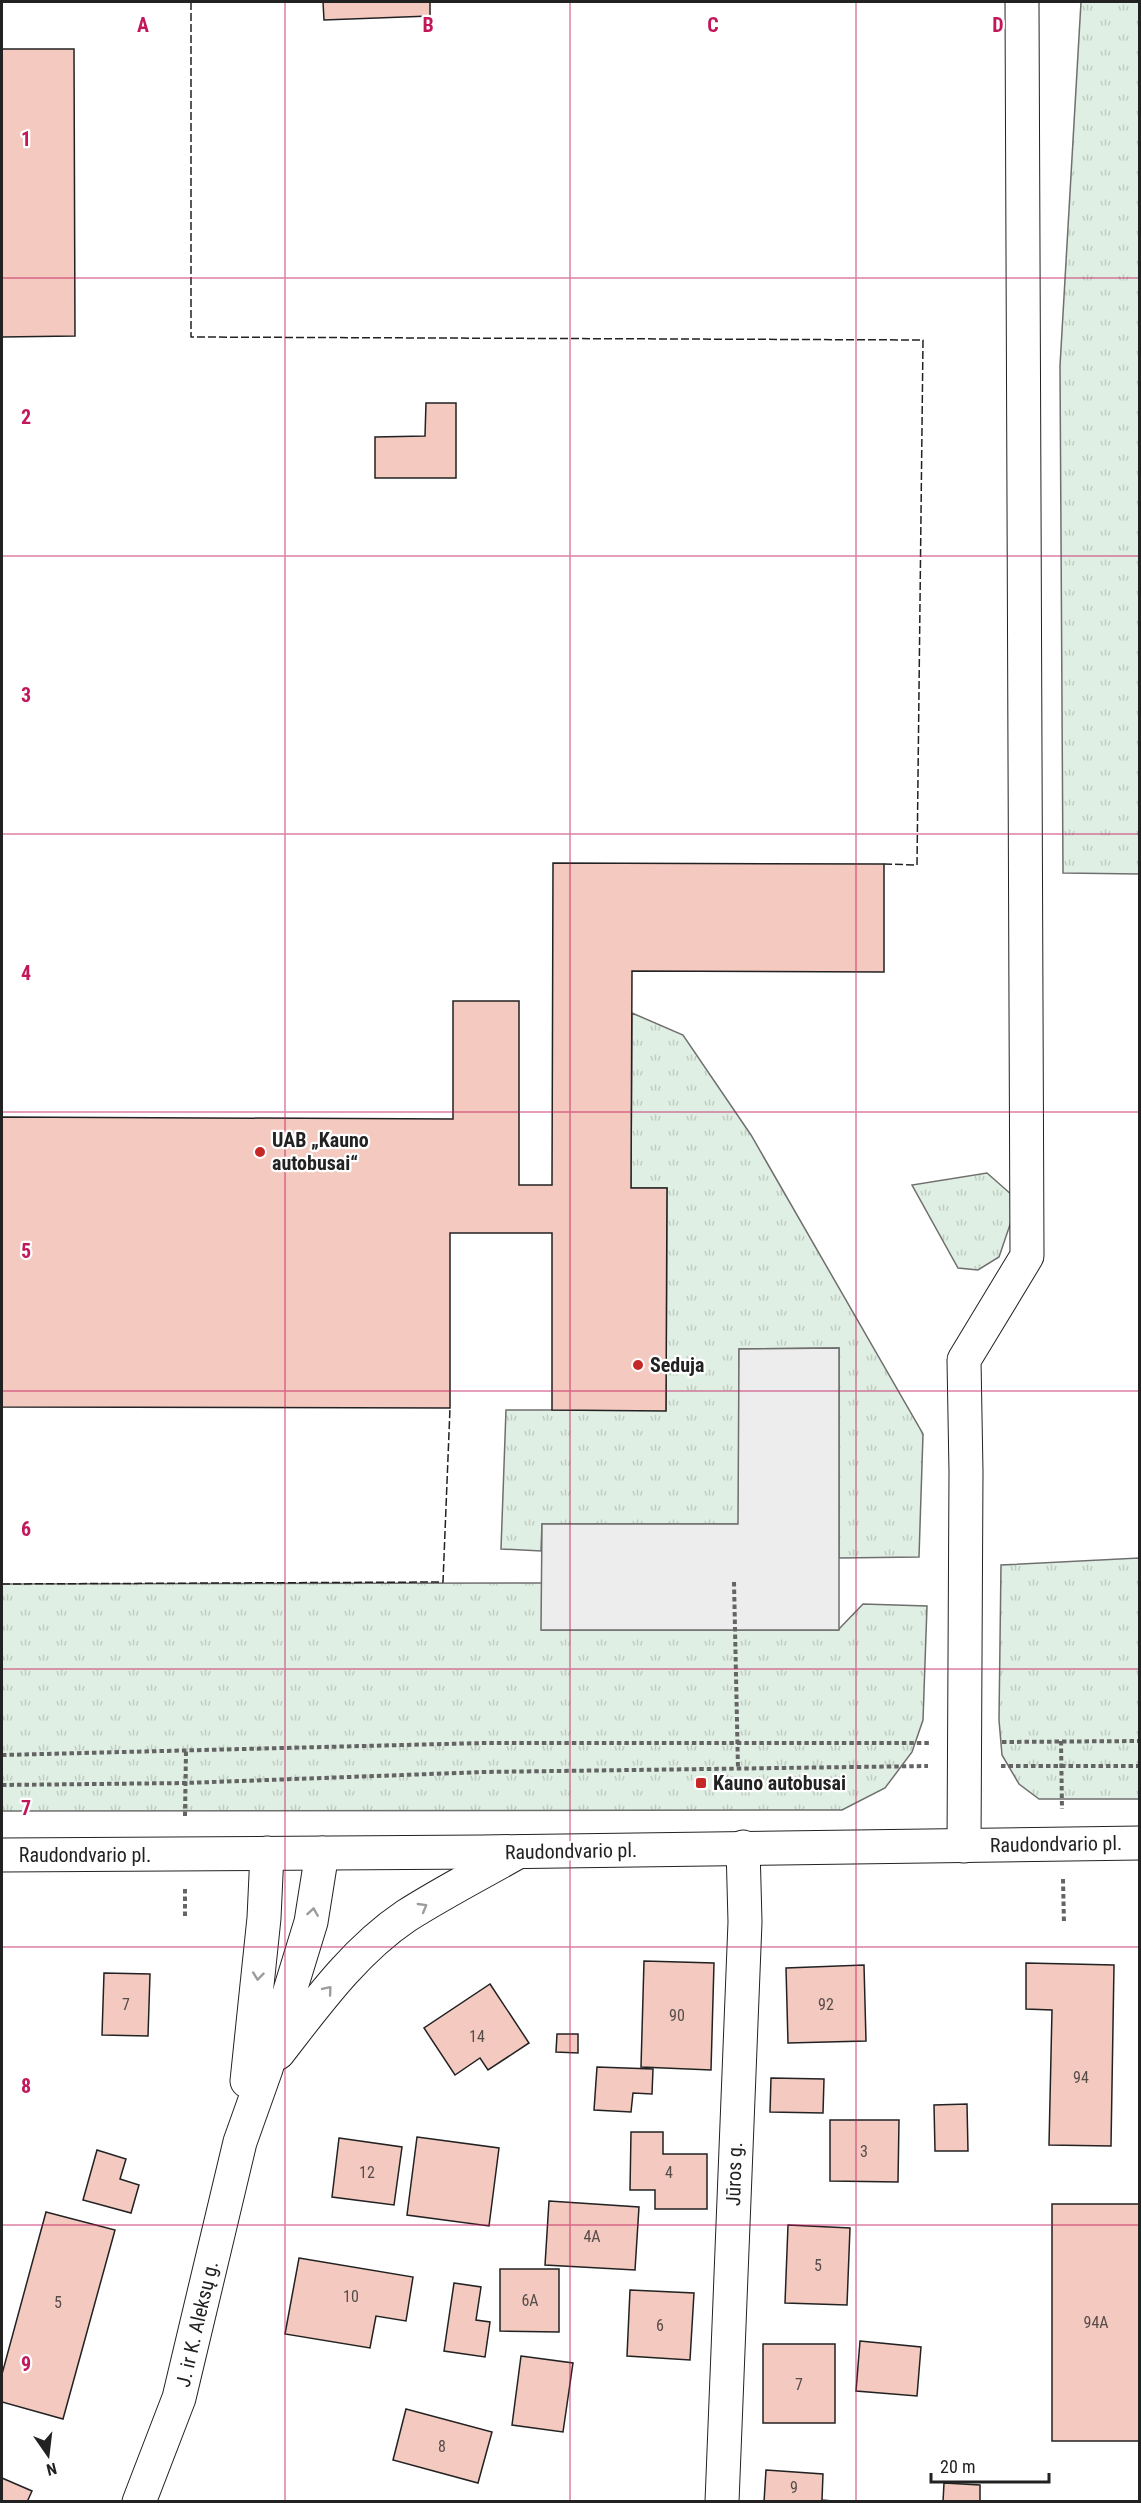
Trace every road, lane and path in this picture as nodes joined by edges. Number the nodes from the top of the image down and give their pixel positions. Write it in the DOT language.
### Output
graph roads {
  1 [pos="1022,2"];
  2 [pos="734,1582"];
  3 [pos="1140,1741"];
  4 [pos="737,1743"];
  5 [pos="964,1754"];
  6 [pos="2,1755"];
  7 [pos="1140,1766"];
  8 [pos="738,1769"];
  9 [pos="2,1785"];
  10 [pos="1140,1843"];
  11 [pos="964,1846"];
  12 [pos="743,1847"];
  13 [pos="518,1852"];
  14 [pos="267,1853"];
  15 [pos="322,1853"];
  16 [pos="2,1855"];
  17 [pos="266,2069"];
  18 [pos="240,2142"];
  19 [pos="140,2502"];
  20 [pos="722,2502"];
  1 -- 5 [label="street"];
  2 -- 4 [label="path"];
  3 -- 5 [label="path"];
  4 -- 5 [label="path"];
  4 -- 6 [label="path"];
  4 -- 8 [label="path"];
  5 -- 7 [label="path"];
  5 -- 8 [label="path"];
  5 -- 11 [label="street"];
  8 -- 9 [label="path"];
  10 -- 11 [label="street, Raudondvario pl."];
  11 -- 12 [label="street, Raudondvario pl."];
  12 -- 13 [label="street, Raudondvario pl."];
  12 -- 20 [label="street, Jūros g."];
  13 -- 15 [label="street, Raudondvario pl."];
  17 -- 13 [label="street, J. ir K. Aleksų g., one-way"];
  14 -- 15 [label="street, Raudondvario pl."];
  14 -- 16 [label="street, Raudondvario pl."];
  14 -- 18 [label="street, J. ir K. Aleksų g., one-way"];
  17 -- 15 [label="street, J. ir K. Aleksų g., one-way"];
  17 -- 18 [label="street, J. ir K. Aleksų g."];
  18 -- 19 [label="street, J. ir K. Aleksų g."];
}
